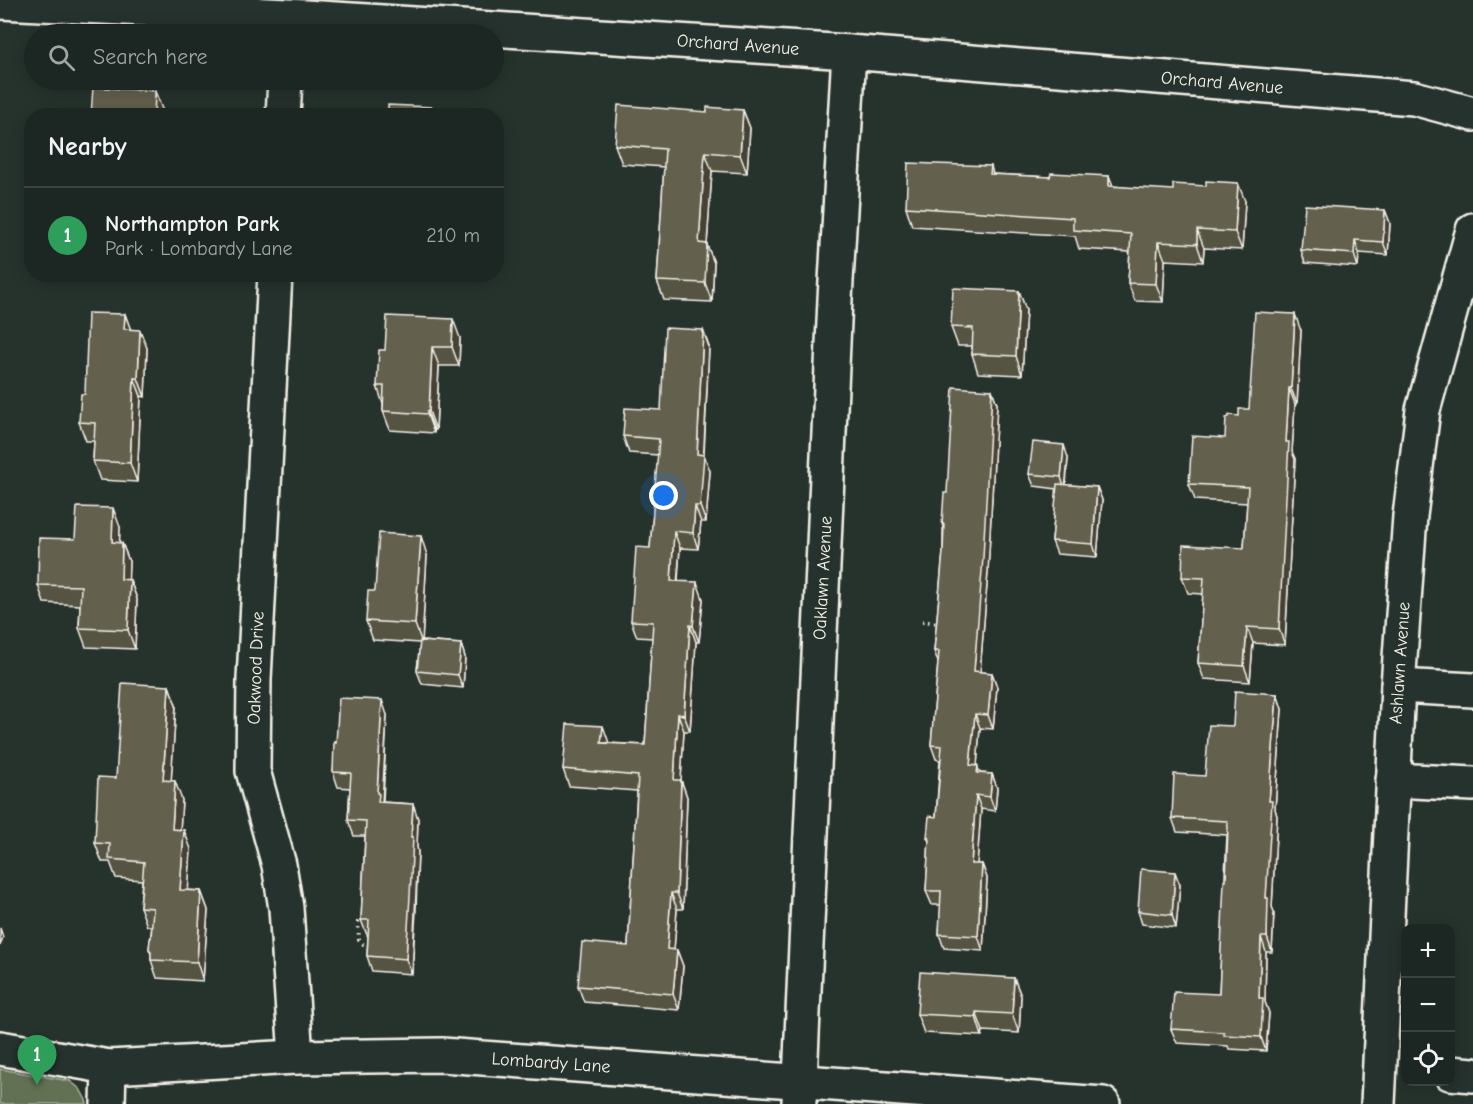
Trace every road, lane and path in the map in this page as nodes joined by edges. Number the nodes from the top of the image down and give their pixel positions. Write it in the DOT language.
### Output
graph roads {
  1 [pos="0,2"];
  2 [pos="288,17"];
  3 [pos="400,24"];
  4 [pos="504,30"];
  5 [pos="849,52"];
  6 [pos="284,90"];
  7 [pos="283,108"];
  8 [pos="1473,114"];
  9 [pos="1473,230"];
  10 [pos="275,282"];
  11 [pos="922,621"];
  12 [pos="943,623"];
  13 [pos="1398,686"];
  14 [pos="1473,690"];
  15 [pos="1393,780"];
  16 [pos="1473,784"];
  17 [pos="358,921"];
  18 [pos="374,946"];
  19 [pos="0,1048"];
  20 [pos="296,1057"];
  21 [pos="1393,1066"];
  22 [pos="109,1067"];
  23 [pos="1455,1073"];
  24 [pos="1473,1075"];
  25 [pos="800,1093"];
  26 [pos="108,1104"];
  27 [pos="1102,1104"];
  28 [pos="1378,1104"];
  1 -- 2 [label="street, Orchard Avenue"];
  2 -- 3 [label="street, Orchard Avenue"];
  4 -- 5 [label="street, Orchard Avenue"];
  5 -- 8 [label="street, Orchard Avenue"];
  5 -- 25 [label="street, Oaklawn Avenue"];
  6 -- 7 [label="street"];
  9 -- 13 [label="street, Ashlawn Avenue"];
  10 -- 20 [label="street, Oakwood Drive"];
  11 -- 12 [label="path"];
  13 -- 14 [label="street"];
  13 -- 15 [label="street, Ashlawn Avenue"];
  15 -- 16 [label="street"];
  15 -- 21 [label="street, Ashlawn Avenue"];
  17 -- 18 [label="path"];
  19 -- 22 [label="street, Lombardy Lane"];
  20 -- 22 [label="street, Lombardy Lane"];
  20 -- 25 [label="street, Lombardy Lane"];
  21 -- 28 [label="street, Ashlawn Avenue"];
  22 -- 26 [label="street"];
  23 -- 24 [label="street"];
  25 -- 27 [label="street, Lombardy Lane"];
}
